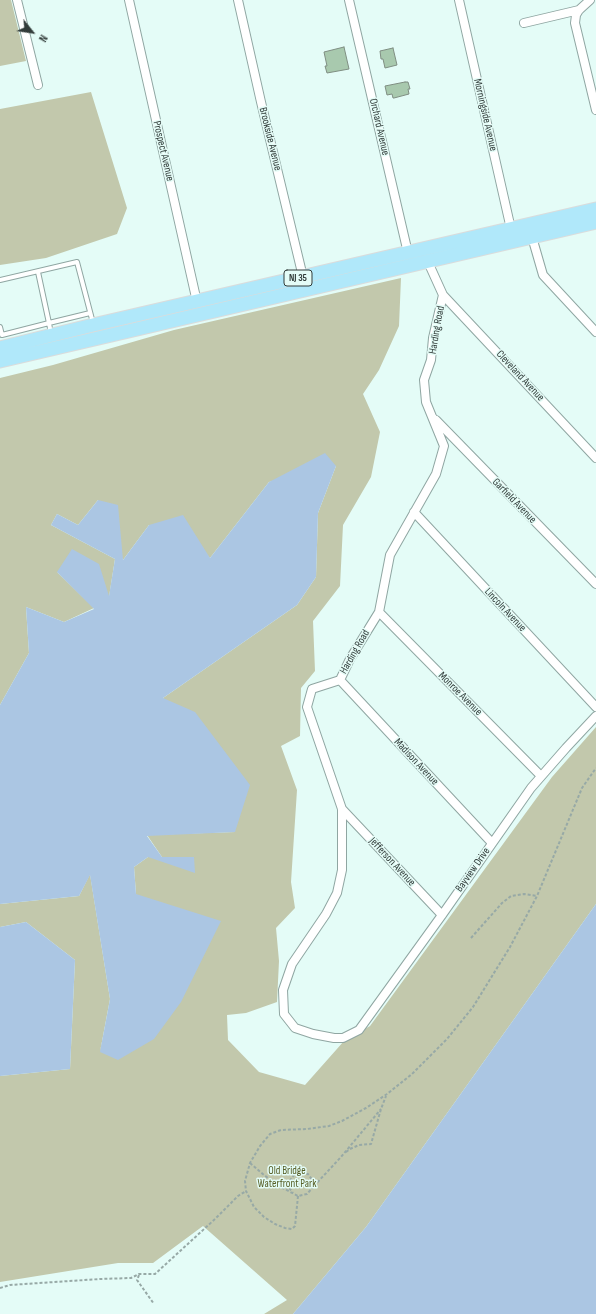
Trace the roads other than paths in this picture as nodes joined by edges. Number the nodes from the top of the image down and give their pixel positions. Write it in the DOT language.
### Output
graph roads {
  1 [pos="17,0"];
  2 [pos="129,0"];
  3 [pos="238,0"];
  4 [pos="349,0"];
  5 [pos="459,0"];
  6 [pos="590,0"];
  7 [pos="579,10"];
  8 [pos="524,23"];
  9 [pos="38,86"];
  10 [pos="596,110"];
  11 [pos="596,210"];
  12 [pos="596,222"];
  13 [pos="511,229"];
  14 [pos="532,237"];
  15 [pos="408,253"];
  16 [pos="428,262"];
  17 [pos="38,272"];
  18 [pos="303,277"];
  19 [pos="0,280"];
  20 [pos="443,295"];
  21 [pos="197,302"];
  22 [pos="92,319"];
  23 [pos="0,327"];
  24 [pos="50,329"];
  25 [pos="596,332"];
  26 [pos="2,343"];
  27 [pos="0,361"];
  28 [pos="433,417"];
  29 [pos="596,458"];
  30 [pos="414,512"];
  31 [pos="596,584"];
  32 [pos="379,612"];
  33 [pos="340,680"];
  34 [pos="596,707"];
  35 [pos="596,716"];
  36 [pos="542,776"];
  37 [pos="342,809"];
  38 [pos="492,844"];
  39 [pos="442,915"];
  40 [pos="359,1030"];
  1 -- 9 [label="street"];
  2 -- 21 [label="street, Prospect Avenue"];
  3 -- 18 [label="street, Brookside Avenue"];
  4 -- 15 [label="street, Orchard Avenue"];
  5 -- 13 [label="street, Morningside Avenue"];
  6 -- 7 [label="street"];
  7 -- 8 [label="street"];
  7 -- 10 [label="street"];
  11 -- 13 [label="highway, NJ 35"];
  12 -- 14 [label="highway, NJ 35"];
  13 -- 15 [label="highway, NJ 35"];
  14 -- 16 [label="highway, NJ 35"];
  14 -- 25 [label="street"];
  15 -- 18 [label="highway, NJ 35"];
  16 -- 20 [label="street, Harding Road"];
  16 -- 27 [label="highway, NJ 35"];
  17 -- 19 [label="lane"];
  17 -- 22 [label="lane"];
  17 -- 24 [label="lane"];
  18 -- 21 [label="highway, NJ 35"];
  20 -- 28 [label="street, Harding Road"];
  20 -- 29 [label="street, Cleveland Avenue"];
  21 -- 22 [label="highway, NJ 35"];
  22 -- 24 [label="highway, NJ 35"];
  23 -- 26 [label="lane"];
  24 -- 26 [label="highway, NJ 35"];
  28 -- 30 [label="street, Harding Road"];
  28 -- 31 [label="street, Garfield Avenue"];
  30 -- 32 [label="street, Harding Road"];
  30 -- 34 [label="street, Lincoln Avenue"];
  32 -- 33 [label="street, Harding Road"];
  32 -- 36 [label="street, Monroe Avenue"];
  33 -- 37 [label="street, Harding Road"];
  33 -- 38 [label="street, Madison Avenue"];
  35 -- 36 [label="street, Bayview Drive"];
  36 -- 38 [label="street, Bayview Drive"];
  37 -- 39 [label="street, Jefferson Avenue"];
  37 -- 40 [label="street, Harding Road"];
  38 -- 39 [label="street, Bayview Drive"];
  39 -- 40 [label="street, Bayview Drive"];
}
